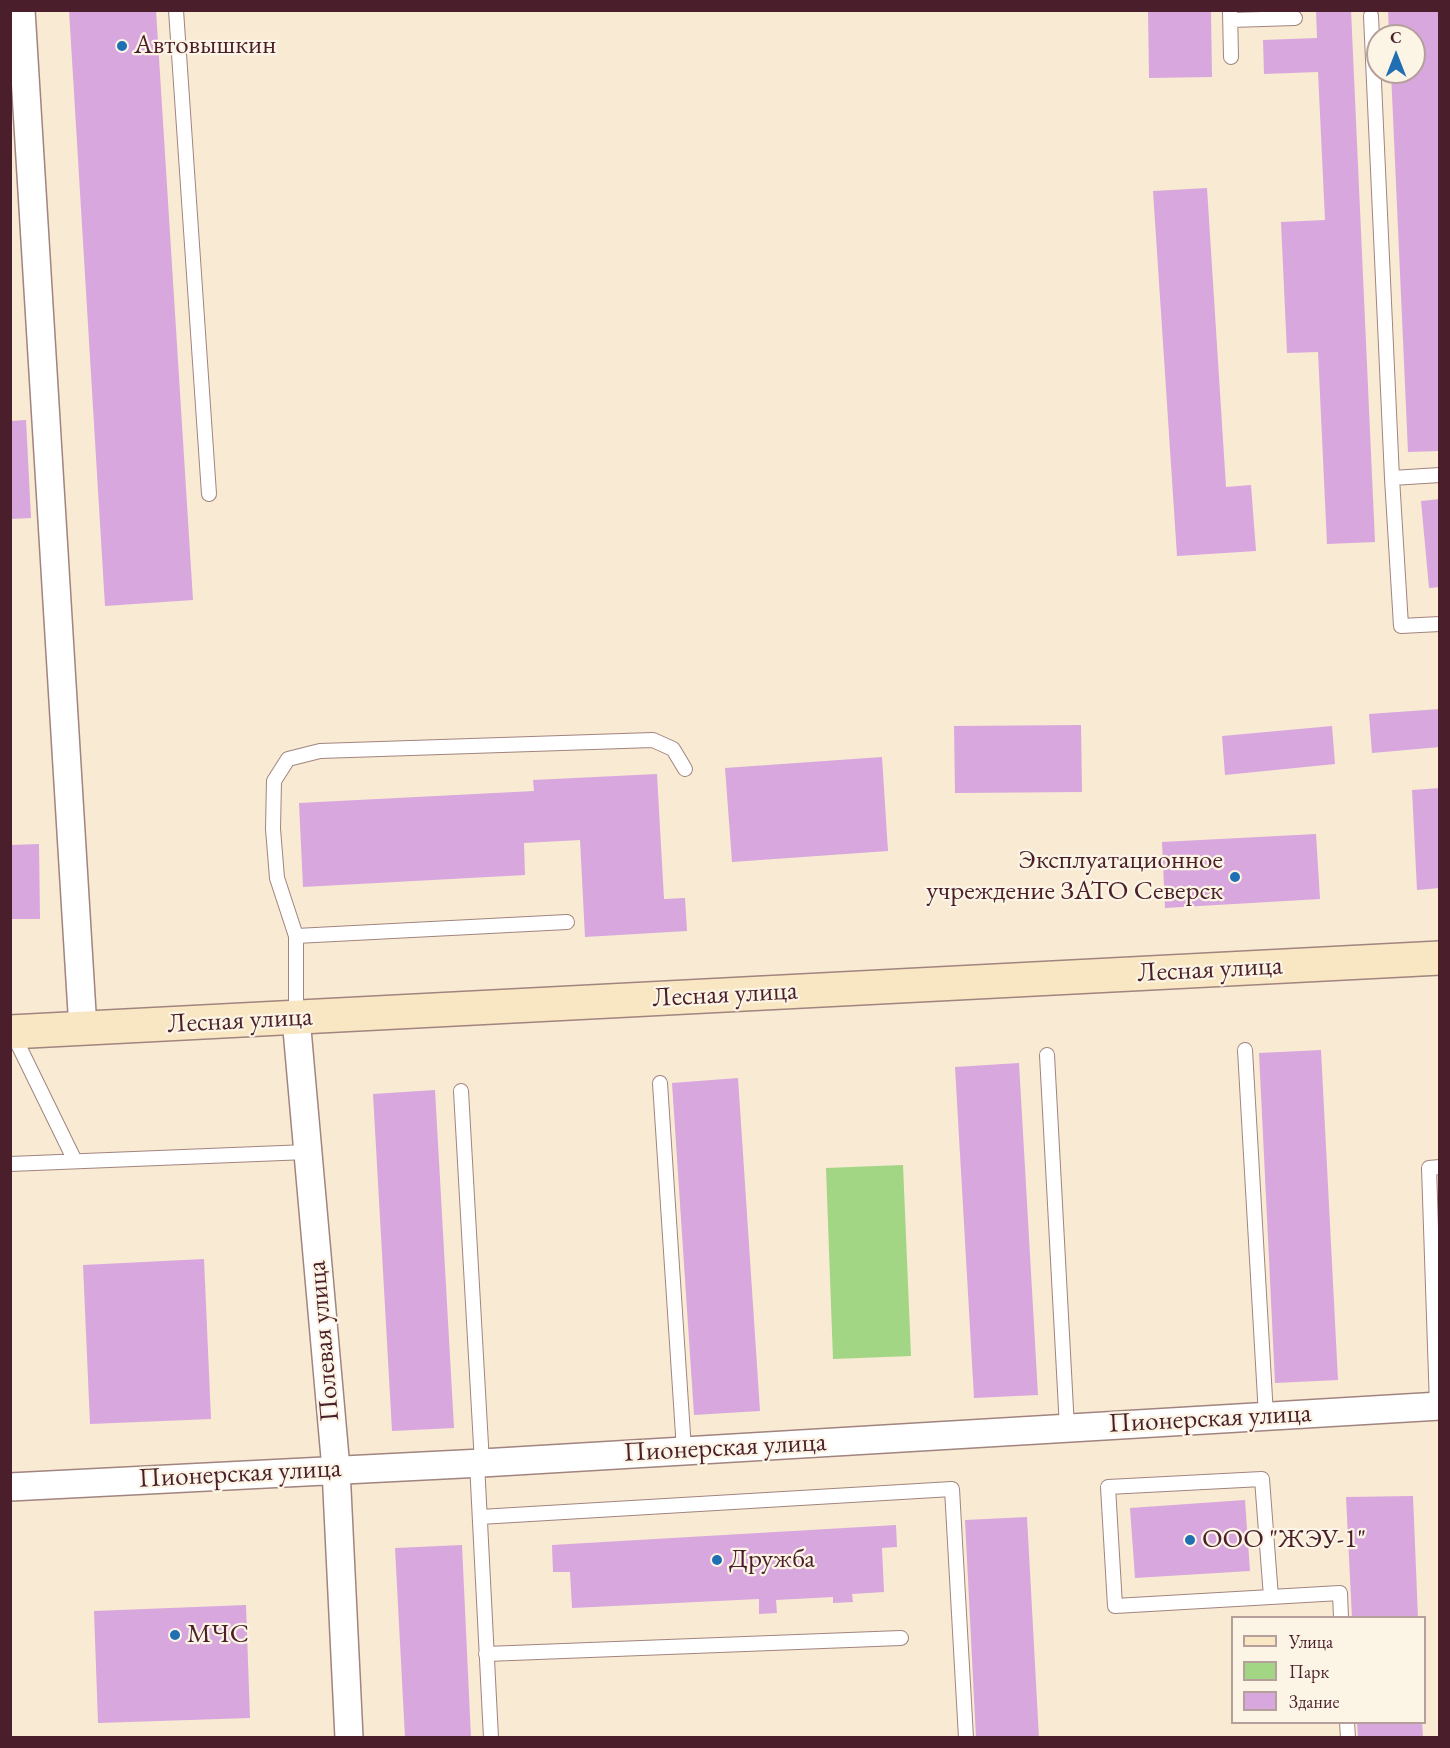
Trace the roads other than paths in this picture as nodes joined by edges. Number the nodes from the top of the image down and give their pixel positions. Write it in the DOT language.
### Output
graph roads {
  1 [pos="21,10"];
  2 [pos="176,10"];
  3 [pos="1230,15"];
  4 [pos="1371,16"];
  5 [pos="1295,18"];
  6 [pos="1231,57"];
  7 [pos="1440,475"];
  8 [pos="1392,478"];
  9 [pos="209,495"];
  10 [pos="1440,624"];
  11 [pos="685,769"];
  12 [pos="567,922"];
  13 [pos="296,936"];
  14 [pos="1440,958"];
  15 [pos="296,1018"];
  16 [pos="83,1029"];
  17 [pos="11,1032"];
  18 [pos="1245,1050"];
  19 [pos="1047,1055"];
  20 [pos="660,1083"];
  21 [pos="461,1091"];
  22 [pos="307,1152"];
  23 [pos="75,1161"];
  24 [pos="10,1164"];
  25 [pos="1440,1167"];
  26 [pos="1438,1406"];
  27 [pos="1266,1416"];
  28 [pos="1067,1428"];
  29 [pos="684,1450"];
  30 [pos="479,1463"];
  31 [pos="336,1469"];
  32 [pos="10,1487"];
  33 [pos="480,1517"];
  34 [pos="1271,1597"];
  35 [pos="1341,1616"];
  36 [pos="901,1638"];
  37 [pos="486,1654"];
  38 [pos="349,1737"];
  39 [pos="490,1737"];
  40 [pos="966,1737"];
  1 -- 16 [label="street"];
  2 -- 9 [label="lane"];
  3 -- 5 [label="lane"];
  3 -- 6 [label="lane"];
  4 -- 8 [label="lane"];
  7 -- 8 [label="lane"];
  8 -- 10 [label="lane"];
  11 -- 13 [label="lane"];
  12 -- 13 [label="lane"];
  13 -- 15 [label="lane"];
  14 -- 15 [label="main road, Лесная улица"];
  15 -- 16 [label="main road, Лесная улица"];
  15 -- 22 [label="street, Полевая улица"];
  16 -- 17 [label="main road, Лесная улица"];
  17 -- 23 [label="lane"];
  18 -- 27 [label="lane"];
  19 -- 28 [label="lane"];
  20 -- 29 [label="lane"];
  21 -- 30 [label="lane"];
  22 -- 23 [label="lane"];
  22 -- 31 [label="street, Полевая улица"];
  23 -- 24 [label="lane"];
  25 -- 26 [label="lane"];
  26 -- 27 [label="street, Пионерская улица"];
  27 -- 28 [label="street, Пионерская улица"];
  28 -- 29 [label="street, Пионерская улица"];
  29 -- 30 [label="street, Пионерская улица"];
  30 -- 31 [label="street, Пионерская улица"];
  30 -- 33 [label="lane"];
  31 -- 32 [label="street, Пионерская улица"];
  31 -- 38 [label="street, Полевая улица"];
  33 -- 37 [label="lane"];
  33 -- 40 [label="lane"];
  34 -- 34 [label="lane"];
  34 -- 35 [label="lane"];
  36 -- 37 [label="lane"];
  37 -- 39 [label="lane"];
}
